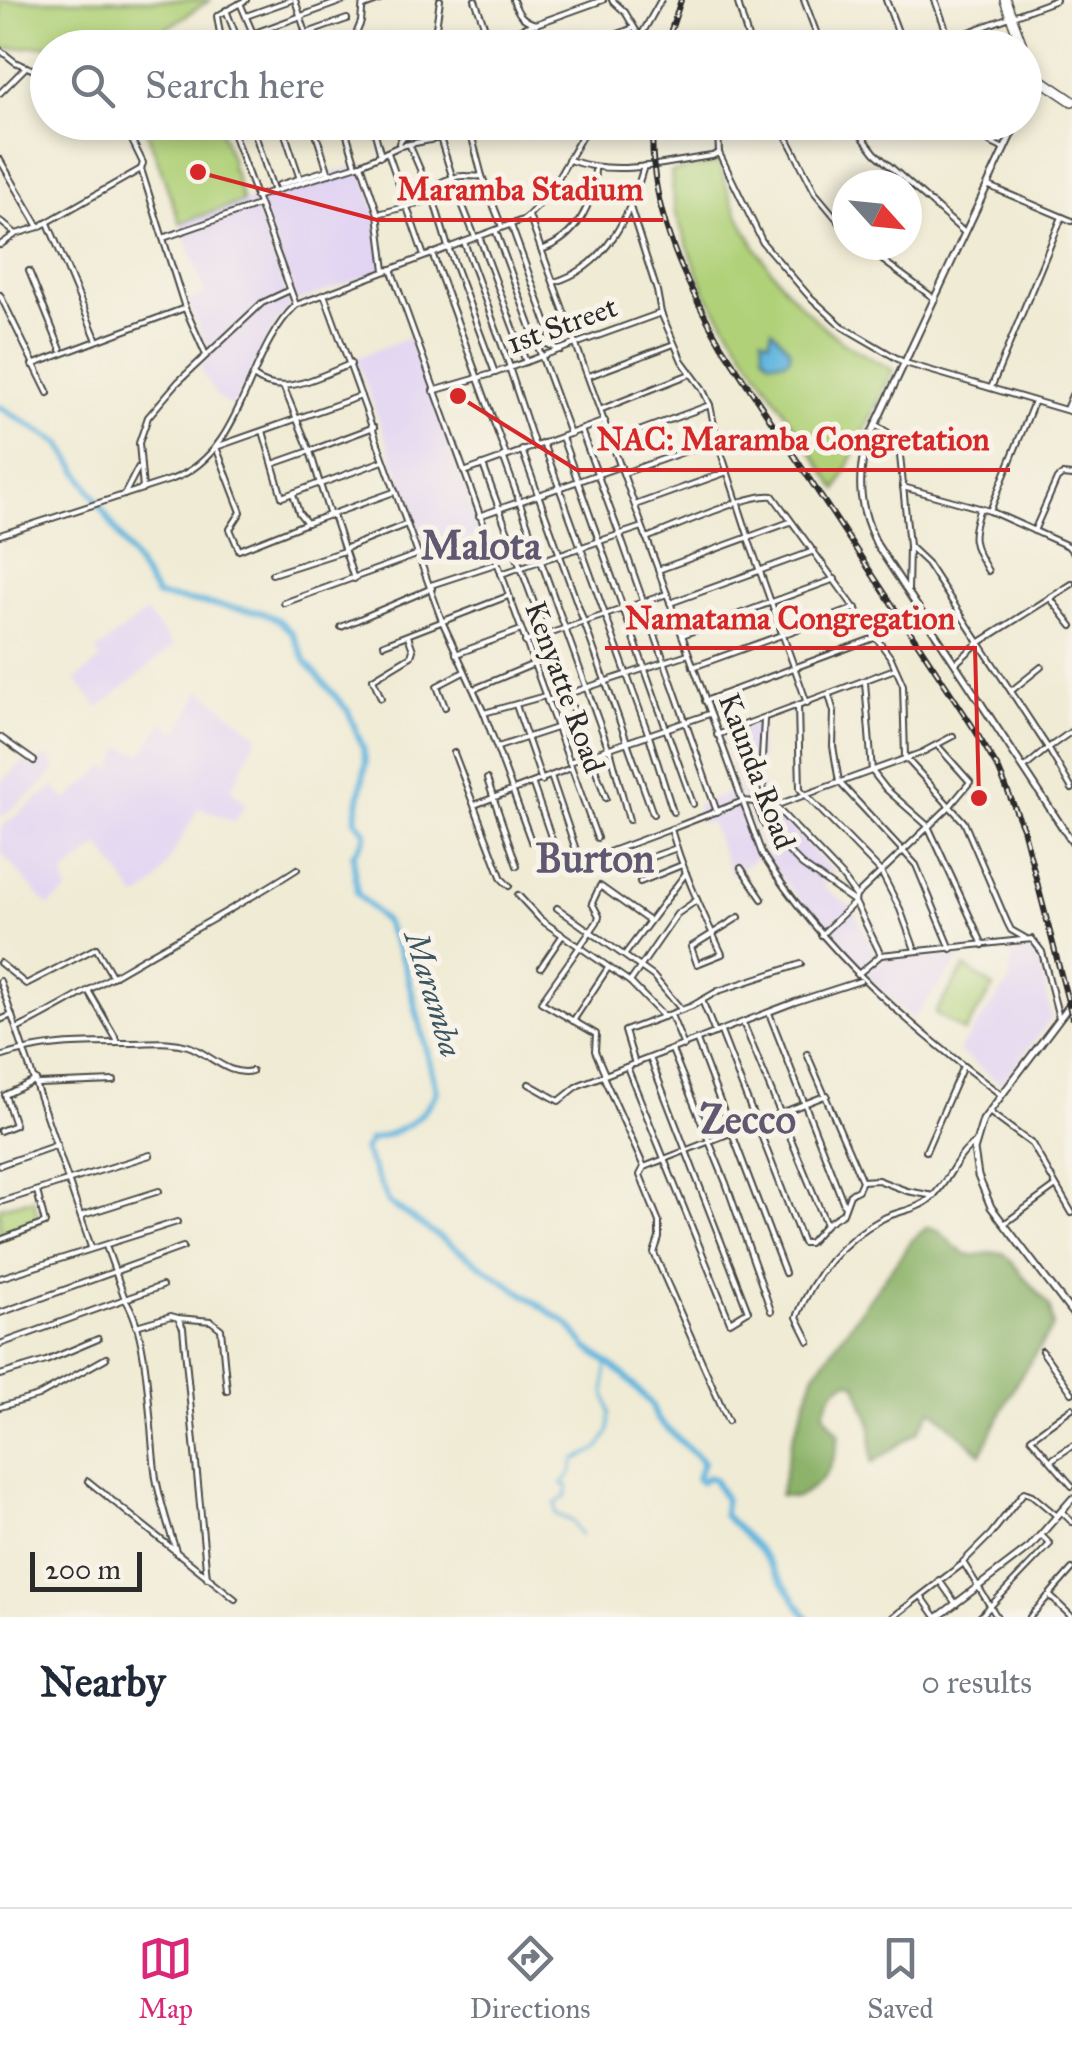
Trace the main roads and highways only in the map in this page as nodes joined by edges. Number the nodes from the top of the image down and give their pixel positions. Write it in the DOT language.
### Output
graph roads {
  1 [pos="1005,0"];
  2 [pos="1016,30"];
  3 [pos="1042,81"];
  4 [pos="1072,101"];
  1 -- 2 [label="highway"];
  3 -- 4 [label="highway"];
}
